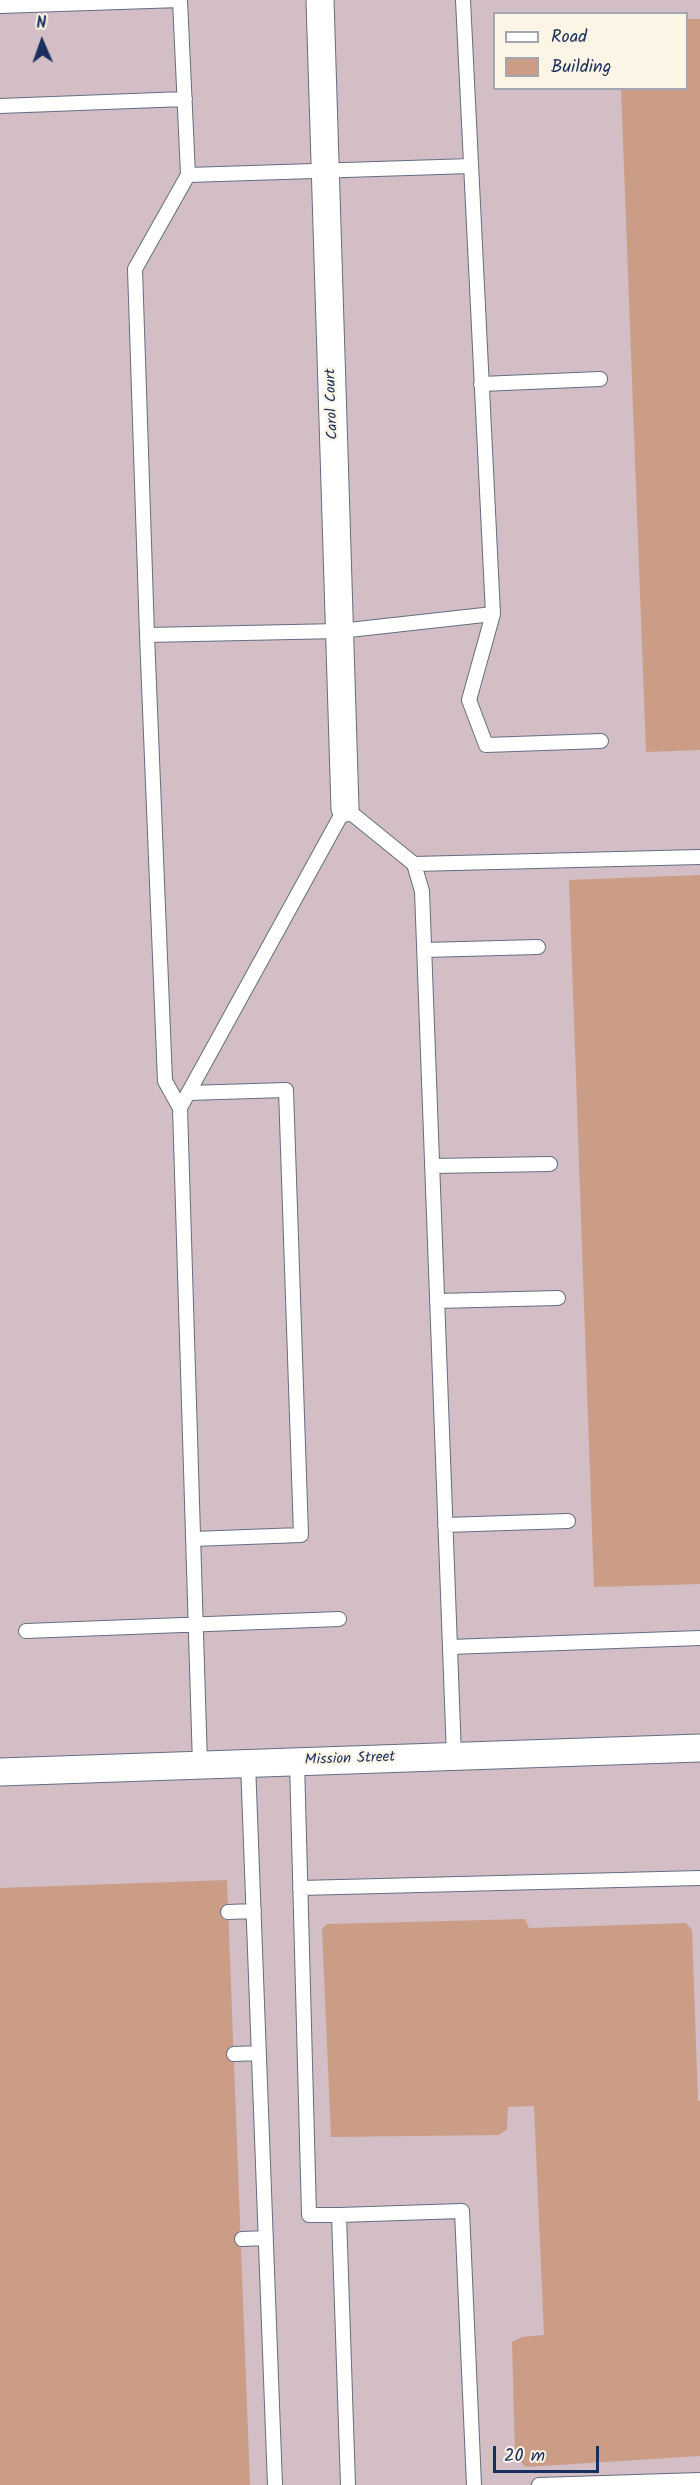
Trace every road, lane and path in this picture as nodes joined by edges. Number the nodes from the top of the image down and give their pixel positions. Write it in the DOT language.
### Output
graph roads {
  1 [pos="320,0"];
  2 [pos="463,0"];
  3 [pos="0,6"];
  4 [pos="185,99"];
  5 [pos="0,106"];
  6 [pos="471,166"];
  7 [pos="325,170"];
  8 [pos="188,175"];
  9 [pos="600,379"];
  10 [pos="481,384"];
  11 [pos="492,614"];
  12 [pos="340,631"];
  13 [pos="147,635"];
  14 [pos="601,741"];
  15 [pos="345,808"];
  16 [pos="700,857"];
  17 [pos="414,864"];
  18 [pos="538,947"];
  19 [pos="424,950"];
  20 [pos="188,1093"];
  21 [pos="180,1108"];
  22 [pos="550,1164"];
  23 [pos="432,1166"];
  24 [pos="558,1298"];
  25 [pos="437,1301"];
  26 [pos="568,1521"];
  27 [pos="445,1525"];
  28 [pos="193,1539"];
  29 [pos="339,1619"];
  30 [pos="195,1626"];
  31 [pos="26,1631"];
  32 [pos="700,1638"];
  33 [pos="450,1647"];
  34 [pos="700,1748"];
  35 [pos="454,1756"];
  36 [pos="297,1762"];
  37 [pos="248,1763"];
  38 [pos="200,1765"];
  39 [pos="0,1772"];
  40 [pos="700,1878"];
  41 [pos="300,1888"];
  42 [pos="254,1911"];
  43 [pos="228,1912"];
  44 [pos="259,2053"];
  45 [pos="234,2054"];
  46 [pos="339,2215"];
  47 [pos="266,2238"];
  48 [pos="242,2239"];
  49 [pos="700,2480"];
  50 [pos="275,2485"];
  51 [pos="348,2485"];
  52 [pos="474,2485"];
  53 [pos="539,2485"];
  1 -- 7 [label="street, Carol Court"];
  2 -- 6 [label="lane"];
  3 -- 4 [label="lane"];
  4 -- 5 [label="lane"];
  4 -- 8 [label="lane"];
  6 -- 7 [label="lane"];
  6 -- 10 [label="lane"];
  7 -- 8 [label="lane"];
  7 -- 12 [label="street, Carol Court"];
  8 -- 13 [label="lane"];
  9 -- 10 [label="lane"];
  10 -- 11 [label="lane"];
  11 -- 12 [label="lane"];
  11 -- 14 [label="lane"];
  12 -- 13 [label="lane"];
  12 -- 15 [label="street, Carol Court"];
  13 -- 21 [label="lane"];
  15 -- 17 [label="lane"];
  15 -- 20 [label="lane"];
  16 -- 17 [label="lane"];
  17 -- 19 [label="lane"];
  18 -- 19 [label="lane"];
  19 -- 23 [label="lane"];
  20 -- 21 [label="lane"];
  20 -- 28 [label="lane"];
  21 -- 28 [label="lane"];
  22 -- 23 [label="lane"];
  23 -- 25 [label="lane"];
  24 -- 25 [label="lane"];
  25 -- 27 [label="lane"];
  26 -- 27 [label="lane"];
  27 -- 33 [label="lane"];
  28 -- 30 [label="lane"];
  29 -- 30 [label="lane"];
  30 -- 31 [label="lane"];
  30 -- 38 [label="lane"];
  32 -- 33 [label="lane"];
  33 -- 35 [label="lane"];
  34 -- 35 [label="street, Mission Street"];
  35 -- 36 [label="street, Mission Street"];
  36 -- 37 [label="street, Mission Street"];
  36 -- 41 [label="lane"];
  37 -- 38 [label="street, Mission Street"];
  37 -- 42 [label="lane"];
  38 -- 39 [label="street, Mission Street"];
  40 -- 41 [label="lane"];
  41 -- 46 [label="lane"];
  42 -- 43 [label="lane"];
  42 -- 44 [label="lane"];
  44 -- 45 [label="lane"];
  44 -- 47 [label="lane"];
  46 -- 51 [label="lane"];
  46 -- 52 [label="lane"];
  47 -- 48 [label="lane"];
  47 -- 50 [label="lane"];
  49 -- 53 [label="lane"];
}
